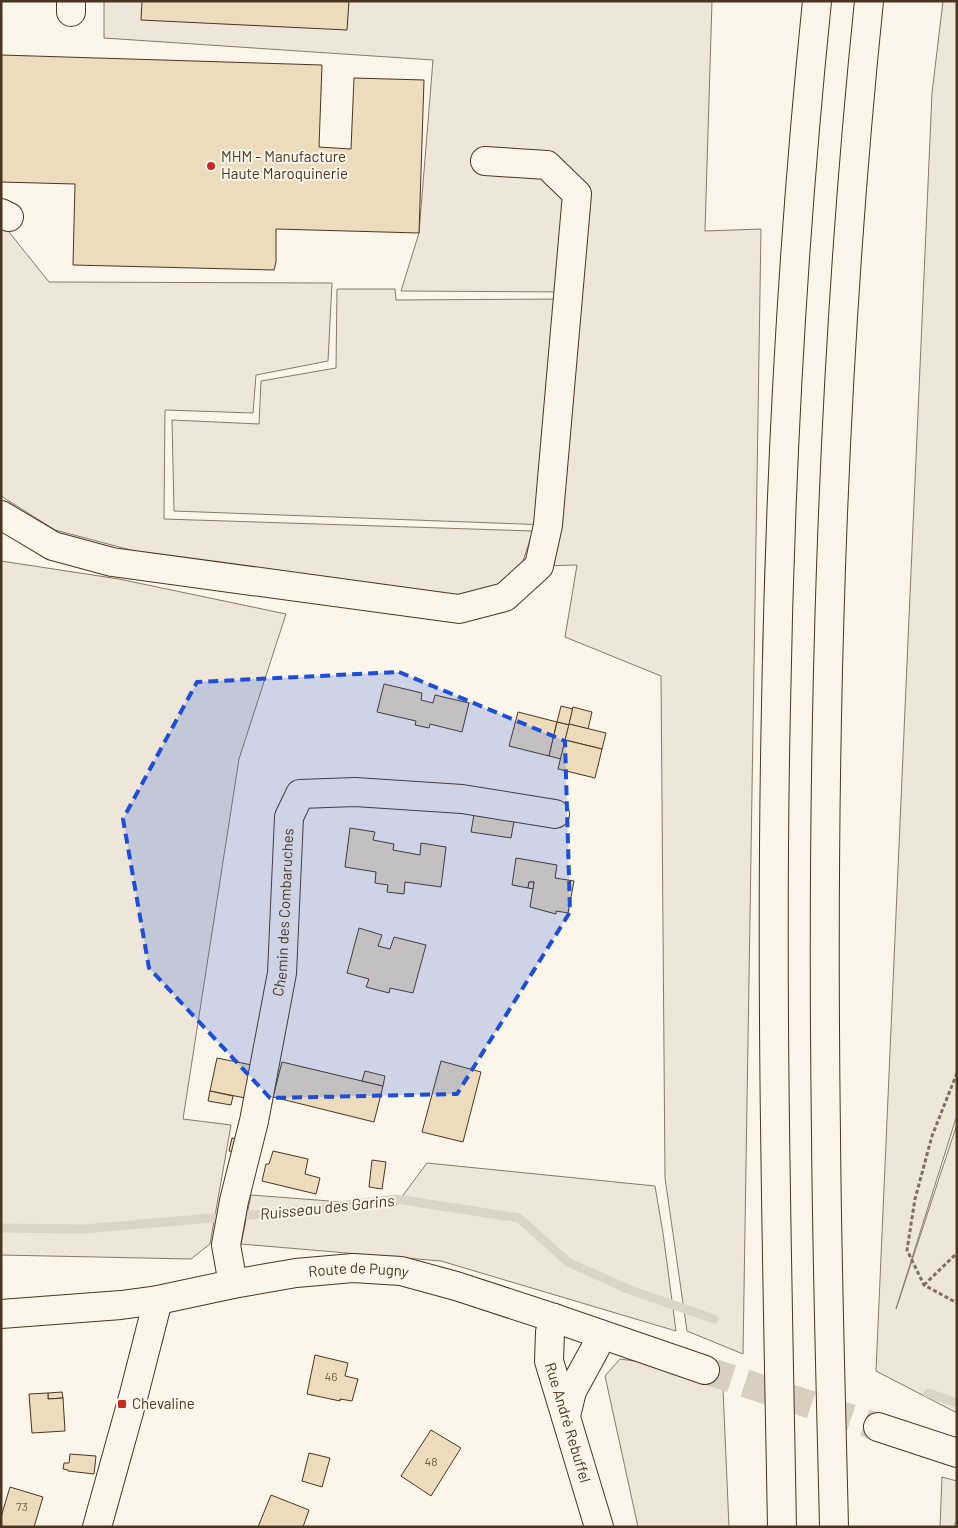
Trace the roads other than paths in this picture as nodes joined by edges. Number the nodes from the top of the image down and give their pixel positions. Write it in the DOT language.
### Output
graph roads {
  1 [pos="817,1"];
  2 [pos="869,1"];
  3 [pos="485,161"];
  4 [pos="1,515"];
  5 [pos="555,814"];
  6 [pos="233,1284"];
  7 [pos="158,1300"];
  8 [pos="1,1314"];
  9 [pos="554,1318"];
  10 [pos="600,1334"];
  11 [pos="705,1370"];
  12 [pos="566,1416"];
  13 [pos="878,1427"];
  14 [pos="957,1453"];
  15 [pos="97,1527"];
  16 [pos="599,1527"];
  17 [pos="782,1527"];
  18 [pos="834,1527"];
  1 -- 17 [label="main road"];
  2 -- 18 [label="main road"];
  3 -- 4 [label="main road"];
  5 -- 6 [label="main road, Chemin des Combaruches"];
  6 -- 7 [label="main road, Route de Pugny"];
  6 -- 9 [label="main road, Route de Pugny"];
  7 -- 8 [label="main road, Route de Pugny"];
  7 -- 15 [label="main road"];
  9 -- 10 [label="main road, Route de Pugny"];
  9 -- 12 [label="main road, Rue André Rebuffel"];
  10 -- 11 [label="main road, Route de Pugny"];
  10 -- 12 [label="main road"];
  12 -- 16 [label="main road, Rue André Rebuffel"];
  13 -- 14 [label="main road"];
}
